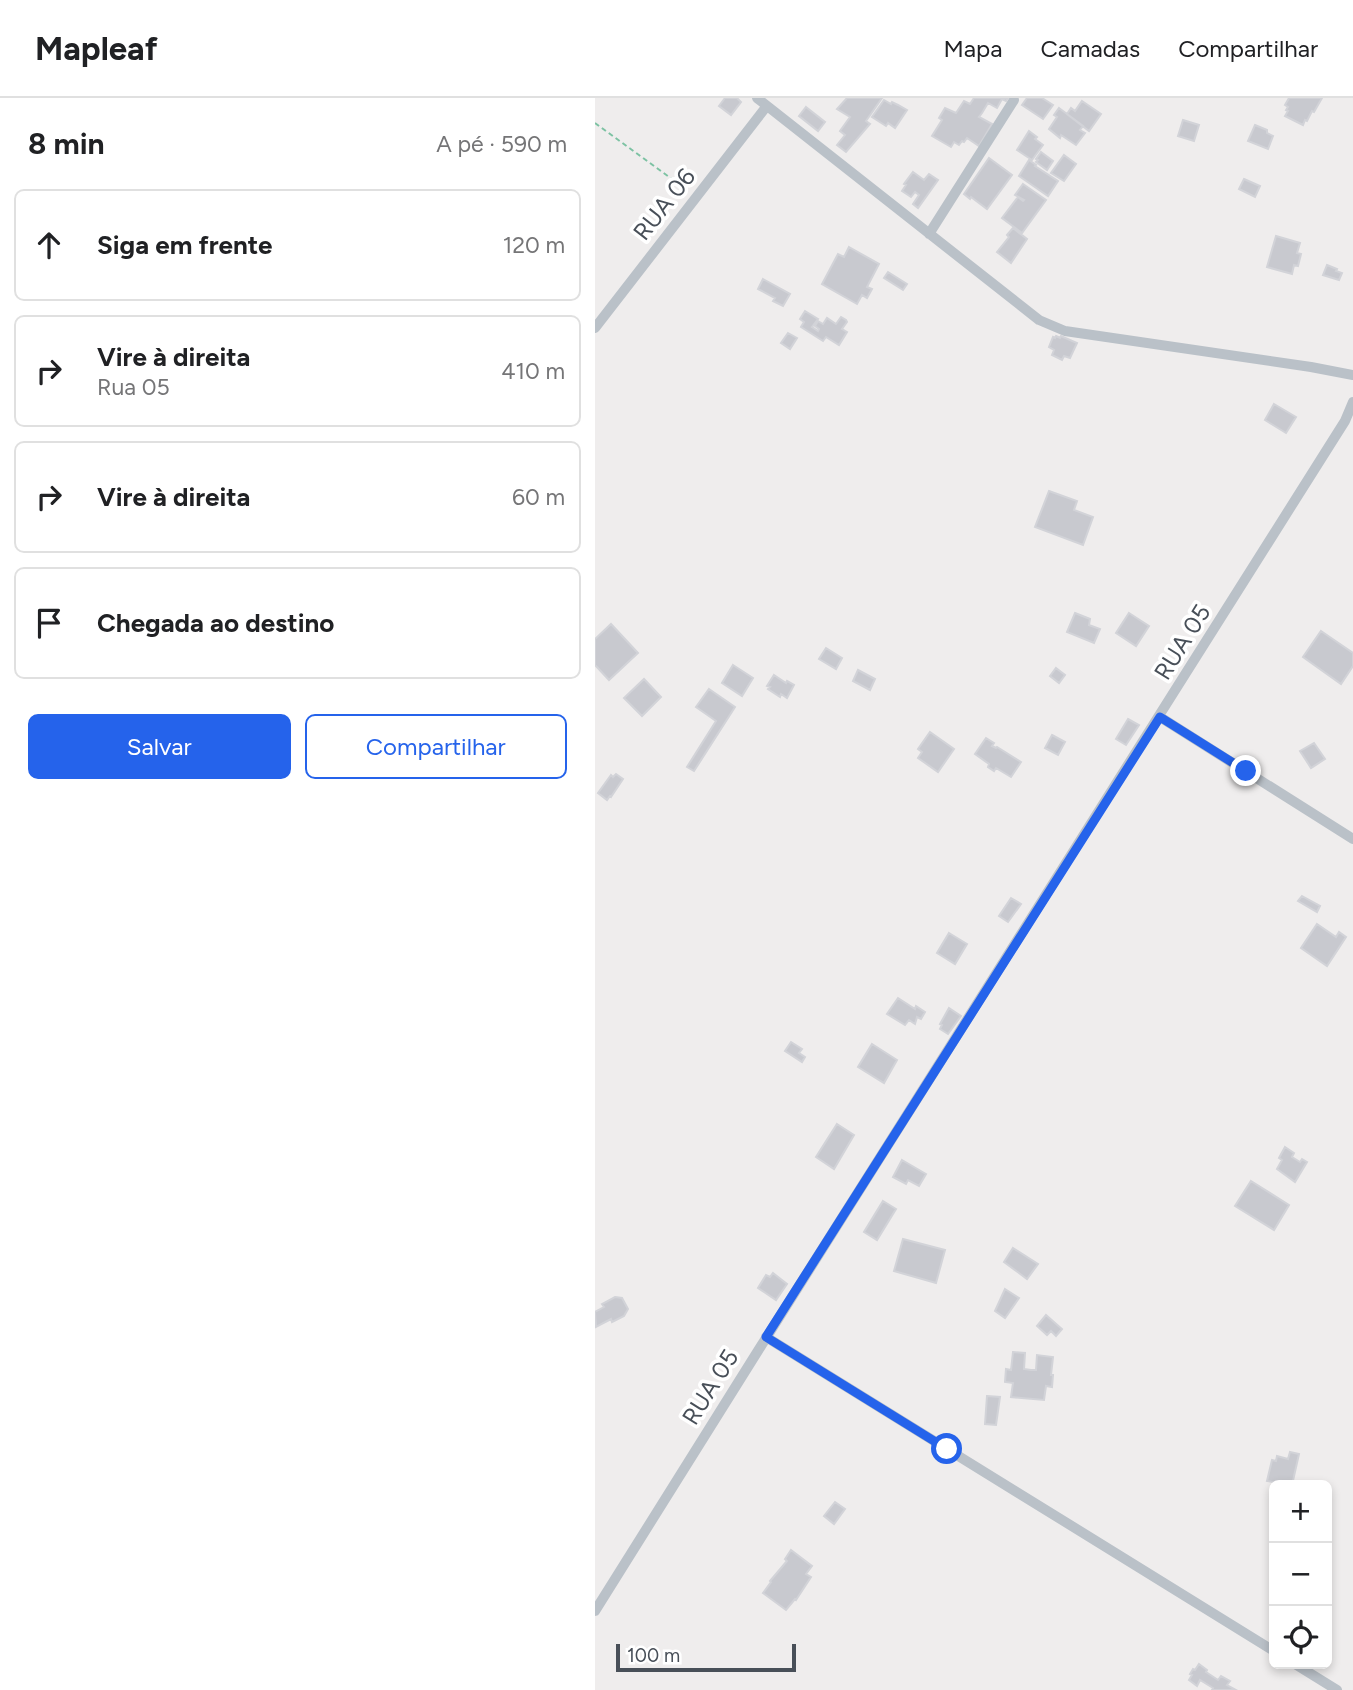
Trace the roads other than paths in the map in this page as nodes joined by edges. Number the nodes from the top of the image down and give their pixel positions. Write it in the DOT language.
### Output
graph roads {
  1 [pos="757,98"];
  2 [pos="1014,100"];
  3 [pos="767,107"];
  4 [pos="929,234"];
  5 [pos="595,328"];
  6 [pos="1353,375"];
  7 [pos="1353,402"];
  8 [pos="1160,717"];
  9 [pos="1353,839"];
  10 [pos="766,1337"];
  11 [pos="595,1611"];
  12 [pos="1269,1648"];
  13 [pos="1303,1669"];
  14 [pos="1337,1690"];
  1 -- 3 [label="street"];
  2 -- 4 [label="street"];
  3 -- 4 [label="street"];
  3 -- 5 [label="street, RUA 06"];
  4 -- 6 [label="street"];
  7 -- 8 [label="street, RUA 05"];
  8 -- 9 [label="street"];
  8 -- 10 [label="street, RUA 05"];
  10 -- 11 [label="street, RUA 05"];
  10 -- 12 [label="street"];
  13 -- 14 [label="street"];
}
